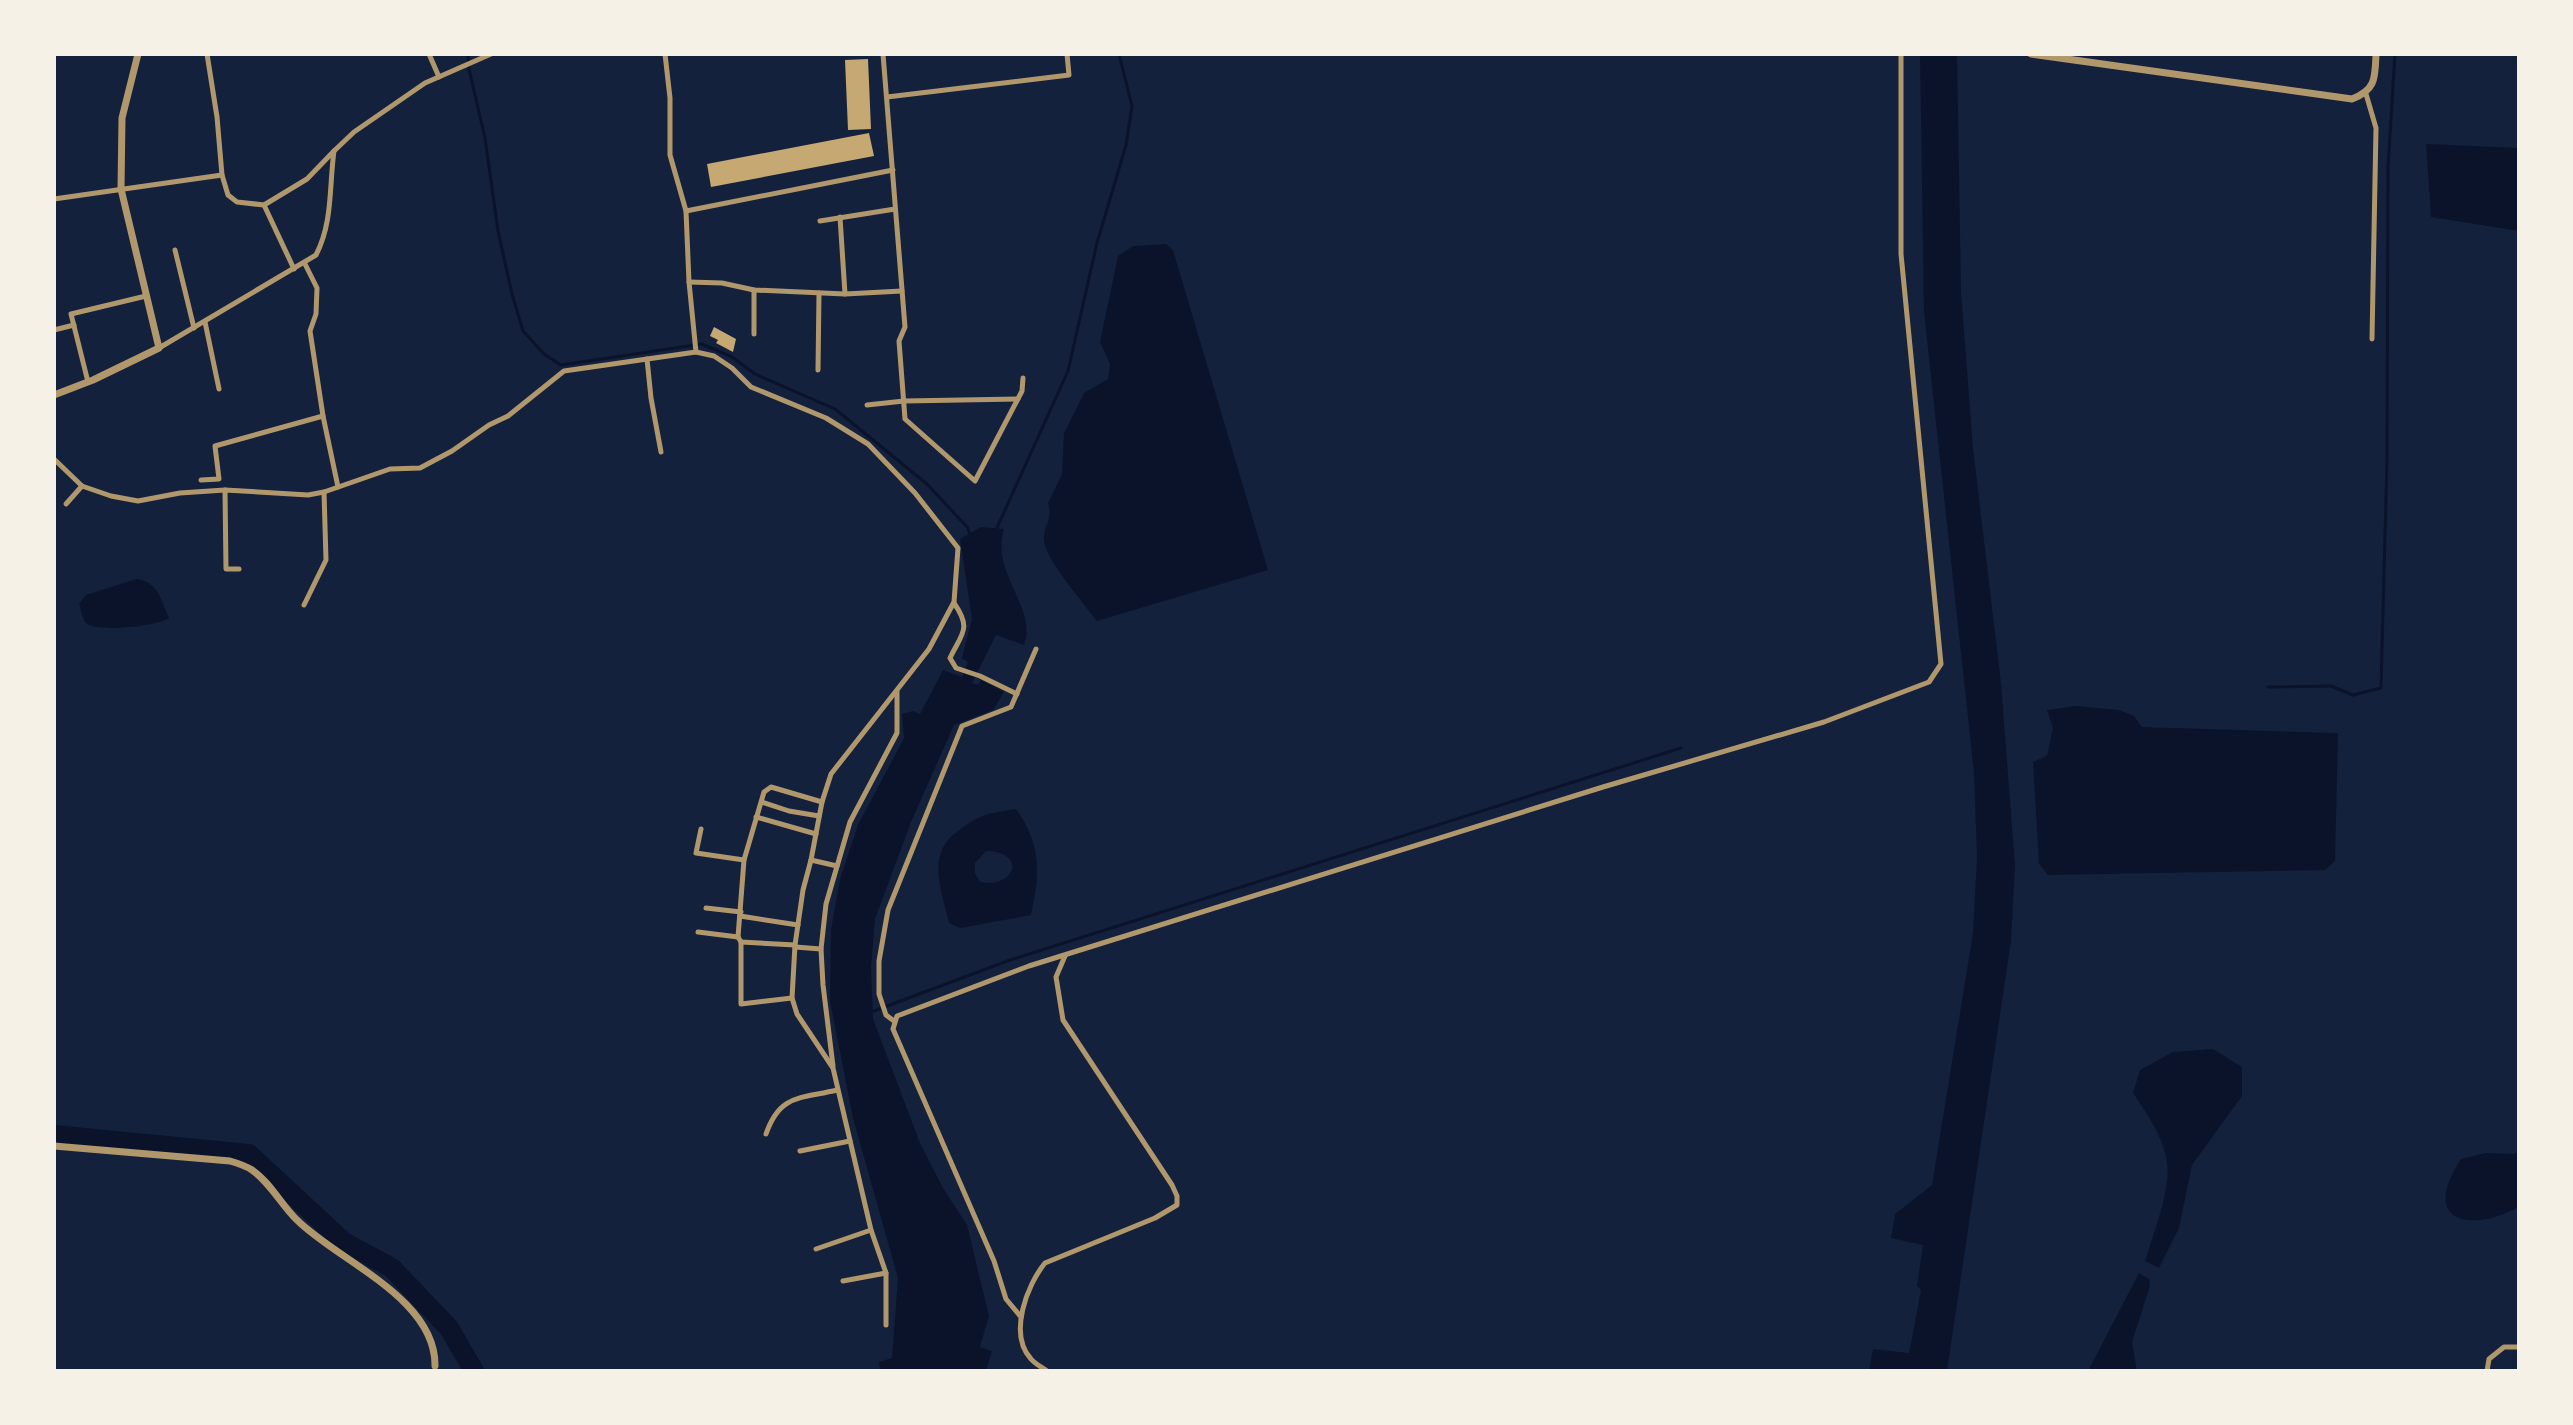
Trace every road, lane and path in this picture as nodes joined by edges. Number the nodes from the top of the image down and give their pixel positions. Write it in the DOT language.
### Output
graph roads {
  1 [pos="138,54"];
  2 [pos="207,54"];
  3 [pos="429,54"];
  4 [pos="491,54"];
  5 [pos="665,54"];
  6 [pos="883,54"];
  7 [pos="1067,54"];
  8 [pos="1901,54"];
  9 [pos="2031,54"];
  10 [pos="2376,54"];
  11 [pos="439,77"];
  12 [pos="2366,94"];
  13 [pos="887,97"];
  14 [pos="334,151"];
  15 [pos="893,170"];
  16 [pos="222,175"];
  17 [pos="121,189"];
  18 [pos="54,199"];
  19 [pos="264,205"];
  20 [pos="895,209"];
  21 [pos="686,211"];
  22 [pos="840,217"];
  23 [pos="820,221"];
  24 [pos="175,250"];
  25 [pos="305,264"];
  26 [pos="294,269"];
  27 [pos="689,282"];
  28 [pos="754,290"];
  29 [pos="902,291"];
  30 [pos="819,293"];
  31 [pos="845,294"];
  32 [pos="146,296"];
  33 [pos="205,322"];
  34 [pos="74,325"];
  35 [pos="194,328"];
  36 [pos="54,330"];
  37 [pos="754,334"];
  38 [pos="2372,339"];
  39 [pos="159,348"];
  40 [pos="696,352"];
  41 [pos="647,359"];
  42 [pos="818,370"];
  43 [pos="1023,378"];
  44 [pos="88,382"];
  45 [pos="219,389"];
  46 [pos="54,395"];
  47 [pos="1018,399"];
  48 [pos="904,401"];
  49 [pos="867,405"];
  50 [pos="323,416"];
  51 [pos="661,452"];
  52 [pos="54,459"];
  53 [pos="201,480"];
  54 [pos="82,486"];
  55 [pos="338,487"];
  56 [pos="225,490"];
  57 [pos="324,492"];
  58 [pos="66,504"];
  59 [pos="239,569"];
  60 [pos="954,602"];
  61 [pos="304,605"];
  62 [pos="1036,649"];
  63 [pos="897,691"];
  64 [pos="1017,694"];
  65 [pos="761,802"];
  66 [pos="822,802"];
  67 [pos="819,816"];
  68 [pos="756,817"];
  69 [pos="701,829"];
  70 [pos="816,834"];
  71 [pos="744,860"];
  72 [pos="811,860"];
  73 [pos="837,866"];
  74 [pos="706,908"];
  75 [pos="740,914"];
  76 [pos="798,925"];
  77 [pos="698,932"];
  78 [pos="739,939"];
  79 [pos="795,946"];
  80 [pos="821,949"];
  81 [pos="1065,955"];
  82 [pos="792,998"];
  83 [pos="894,1021"];
  84 [pos="833,1068"];
  85 [pos="837,1090"];
  86 [pos="766,1134"];
  87 [pos="850,1141"];
  88 [pos="54,1146"];
  89 [pos="800,1151"];
  90 [pos="871,1230"];
  91 [pos="816,1249"];
  92 [pos="886,1273"];
  93 [pos="843,1281"];
  94 [pos="1021,1317"];
  95 [pos="886,1325"];
  96 [pos="2519,1347"];
  97 [pos="435,1366"];
  98 [pos="1047,1371"];
  99 [pos="2487,1371"];
  1 -- 17 [label="street"];
  2 -- 16 [label="street"];
  3 -- 11 [label="street"];
  4 -- 11 [label="street"];
  5 -- 21 [label="street"];
  6 -- 13 [label="street"];
  7 -- 13 [label="street"];
  8 -- 81 [label="street"];
  9 -- 12 [label="street"];
  10 -- 12 [label="street"];
  11 -- 14 [label="street"];
  12 -- 38 [label="street"];
  13 -- 15 [label="street"];
  14 -- 19 [label="street"];
  14 -- 25 [label="street"];
  15 -- 20 [label="street"];
  15 -- 21 [label="street"];
  16 -- 17 [label="street"];
  16 -- 19 [label="street"];
  17 -- 18 [label="street"];
  17 -- 32 [label="street"];
  19 -- 26 [label="street"];
  20 -- 22 [label="street"];
  20 -- 29 [label="street"];
  21 -- 27 [label="street"];
  22 -- 23 [label="street"];
  22 -- 31 [label="street"];
  24 -- 35 [label="street"];
  25 -- 26 [label="street"];
  25 -- 50 [label="street"];
  26 -- 33 [label="street"];
  27 -- 28 [label="street"];
  27 -- 40 [label="street"];
  28 -- 30 [label="street"];
  28 -- 37 [label="street"];
  29 -- 31 [label="street"];
  29 -- 48 [label="street"];
  30 -- 31 [label="street"];
  30 -- 42 [label="street"];
  32 -- 34 [label="street"];
  32 -- 39 [label="street"];
  33 -- 35 [label="street"];
  33 -- 45 [label="street"];
  34 -- 36 [label="street"];
  34 -- 44 [label="street"];
  35 -- 39 [label="street"];
  39 -- 44 [label="street"];
  40 -- 41 [label="street"];
  40 -- 60 [label="street"];
  41 -- 51 [label="street"];
  41 -- 55 [label="street"];
  43 -- 47 [label="street"];
  44 -- 46 [label="street"];
  47 -- 48 [label="street"];
  47 -- 48 [label="street"];
  48 -- 49 [label="street"];
  50 -- 53 [label="street"];
  50 -- 55 [label="street"];
  52 -- 54 [label="street"];
  54 -- 56 [label="street"];
  54 -- 58 [label="street"];
  55 -- 57 [label="street"];
  56 -- 57 [label="street"];
  56 -- 59 [label="street"];
  57 -- 61 [label="street"];
  60 -- 63 [label="street"];
  60 -- 64 [label="street"];
  62 -- 64 [label="street"];
  63 -- 66 [label="street"];
  63 -- 73 [label="street"];
  64 -- 83 [label="street"];
  65 -- 66 [label="street"];
  65 -- 67 [label="street"];
  65 -- 68 [label="street"];
  66 -- 67 [label="street"];
  67 -- 70 [label="street"];
  68 -- 70 [label="street"];
  68 -- 71 [label="street"];
  69 -- 71 [label="street"];
  70 -- 72 [label="street"];
  71 -- 75 [label="street"];
  72 -- 73 [label="street"];
  72 -- 76 [label="street"];
  73 -- 80 [label="street"];
  74 -- 75 [label="street"];
  75 -- 76 [label="street"];
  75 -- 78 [label="street"];
  76 -- 79 [label="street"];
  77 -- 78 [label="street"];
  78 -- 79 [label="street"];
  78 -- 82 [label="street"];
  79 -- 80 [label="street"];
  79 -- 82 [label="street"];
  80 -- 84 [label="street"];
  81 -- 83 [label="street"];
  81 -- 94 [label="street"];
  82 -- 84 [label="street"];
  83 -- 94 [label="street"];
  84 -- 85 [label="street"];
  85 -- 86 [label="street"];
  85 -- 87 [label="street"];
  87 -- 89 [label="street"];
  87 -- 90 [label="street"];
  88 -- 97 [label="street"];
  90 -- 91 [label="street"];
  90 -- 92 [label="street"];
  92 -- 93 [label="street"];
  92 -- 95 [label="street"];
  94 -- 98 [label="street"];
  96 -- 99 [label="street"];
}
